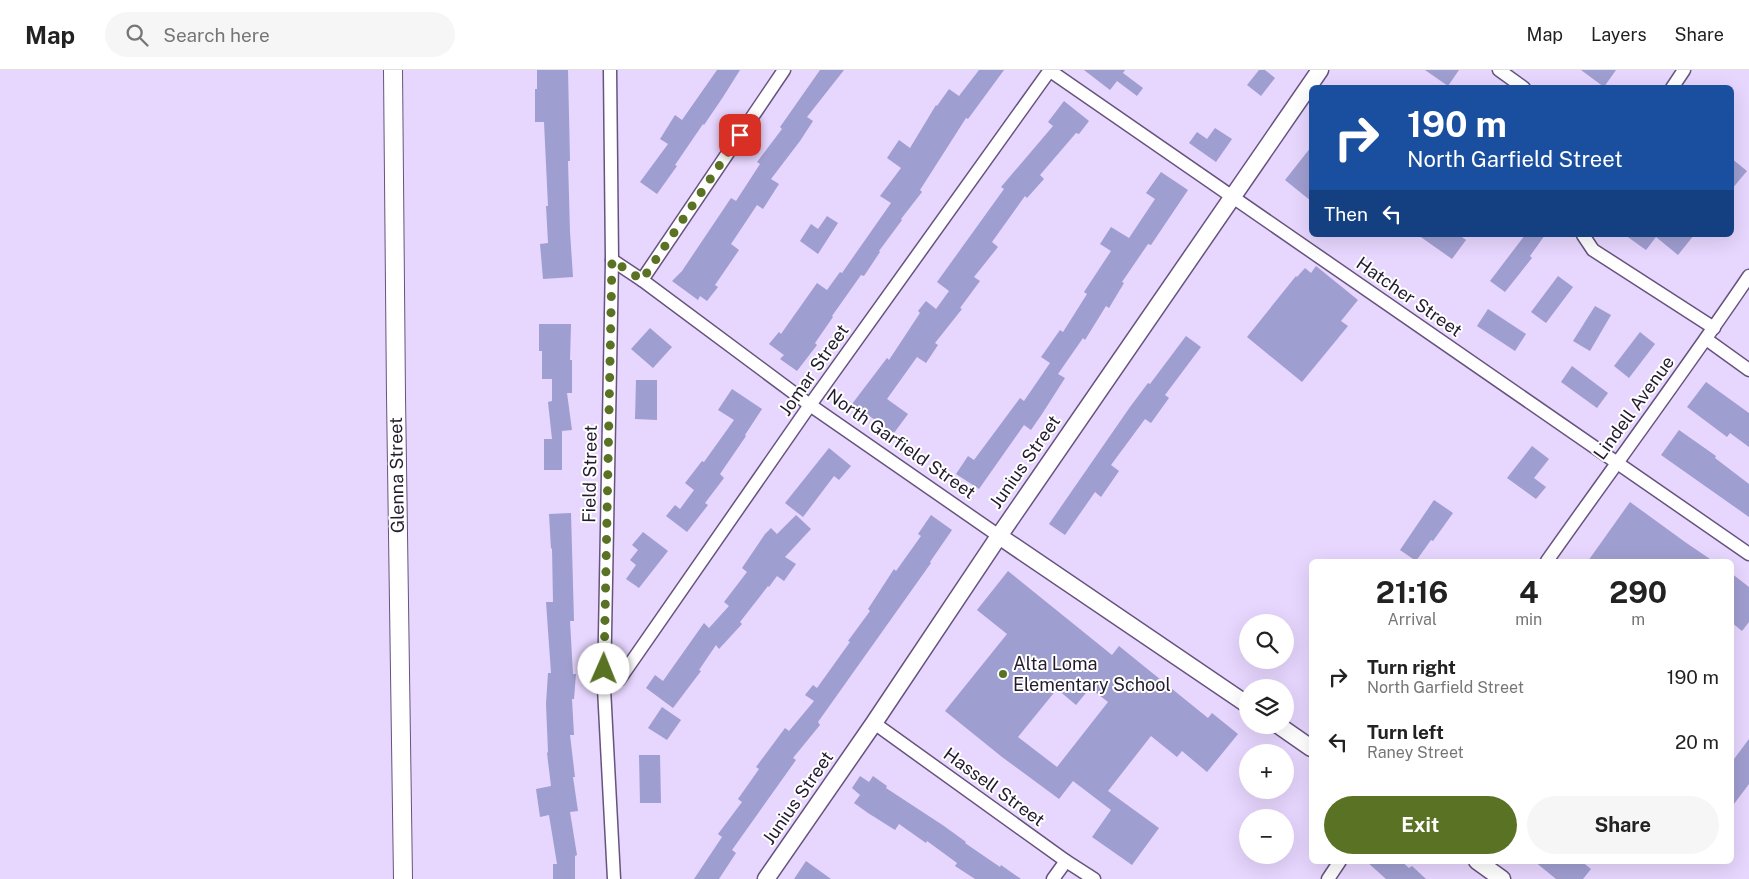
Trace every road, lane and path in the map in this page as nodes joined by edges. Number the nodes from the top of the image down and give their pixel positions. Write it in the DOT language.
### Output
graph roads {
  1 [pos="393,70"];
  2 [pos="610,70"];
  3 [pos="784,70"];
  4 [pos="1050,70"];
  5 [pos="1320,70"];
  6 [pos="1499,70"];
  7 [pos="1684,70"];
  8 [pos="1310,85"];
  9 [pos="1520,85"];
  10 [pos="1674,85"];
  11 [pos="1309,86"];
  12 [pos="1233,196"];
  13 [pos="1584,237"];
  14 [pos="612,260"];
  15 [pos="1749,276"];
  16 [pos="642,280"];
  17 [pos="1714,328"];
  18 [pos="1706,339"];
  19 [pos="1749,370"];
  20 [pos="810,405"];
  21 [pos="1616,462"];
  22 [pos="999,536"];
  23 [pos="1749,554"];
  24 [pos="1548,559"];
  25 [pos="604,688"];
  26 [pos="1239,698"];
  27 [pos="874,723"];
  28 [pos="1291,734"];
  29 [pos="1309,747"];
  30 [pos="1066,861"];
  31 [pos="1338,864"];
  32 [pos="1481,864"];
  33 [pos="403,879"];
  34 [pos="614,879"];
  35 [pos="766,879"];
  36 [pos="1053,879"];
  37 [pos="1094,879"];
  38 [pos="1328,879"];
  39 [pos="1502,879"];
  1 -- 33 [label="main road, Glenna Street"];
  2 -- 14 [label="street, Field Street"];
  3 -- 16 [label="street"];
  4 -- 12 [label="street, Hatcher Street"];
  4 -- 20 [label="street, Jomar Street"];
  5 -- 8 [label="street, Junius Street"];
  6 -- 9 [label="street"];
  7 -- 10 [label="street"];
  11 -- 12 [label="street, Junius Street"];
  12 -- 21 [label="street, Hatcher Street"];
  12 -- 22 [label="street, Junius Street"];
  13 -- 17 [label="street"];
  14 -- 16 [label="street, North Garfield Street"];
  14 -- 25 [label="street, Field Street"];
  15 -- 17 [label="street, Lindell Avenue"];
  16 -- 20 [label="street, North Garfield Street"];
  17 -- 18 [label="street, Lindell Avenue"];
  18 -- 19 [label="street"];
  18 -- 21 [label="street, Lindell Avenue"];
  20 -- 22 [label="street, North Garfield Street"];
  20 -- 25 [label="street, Jomar Street"];
  21 -- 23 [label="street, Hatcher Street"];
  21 -- 24 [label="street, Lindell Avenue"];
  22 -- 26 [label="street, North Garfield Street"];
  22 -- 27 [label="street, Junius Street"];
  25 -- 34 [label="street, Field Street"];
  27 -- 30 [label="street, Hassell Street"];
  27 -- 35 [label="street, Junius Street"];
  28 -- 29 [label="street"];
  30 -- 36 [label="street"];
  30 -- 37 [label="street, Hassell Street"];
  31 -- 38 [label="street"];
  32 -- 39 [label="street"];
}
